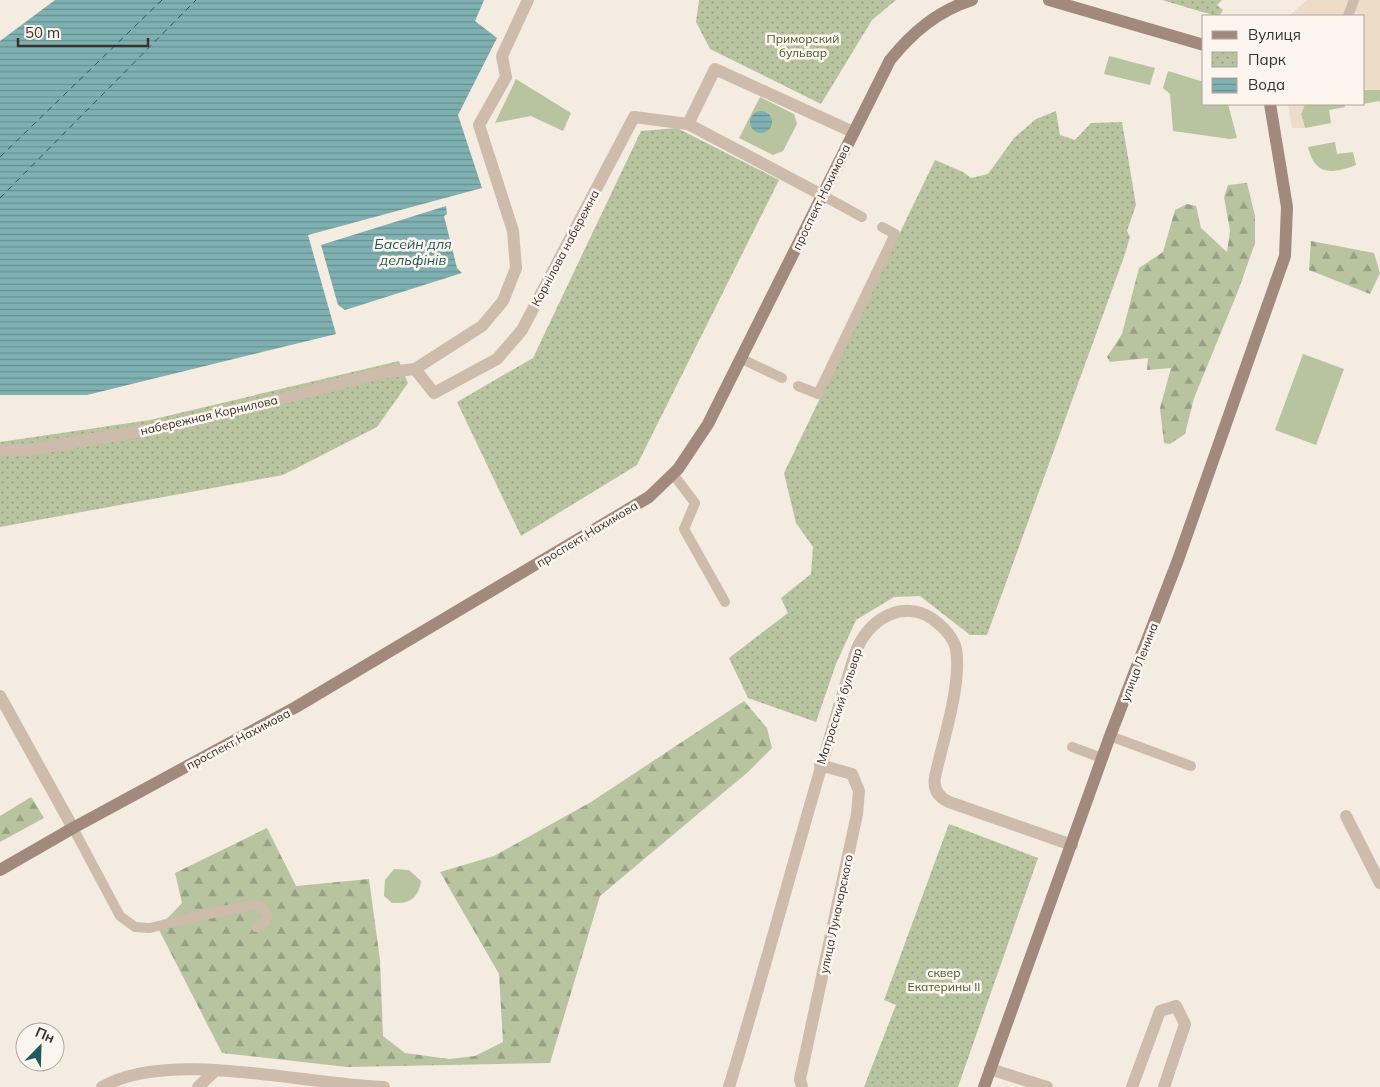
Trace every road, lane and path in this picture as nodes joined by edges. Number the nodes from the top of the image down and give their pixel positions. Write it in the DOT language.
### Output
graph roads {
  1 [pos="528,0"];
  2 [pos="972,0"];
  3 [pos="1049,0"];
  4 [pos="1354,0"];
  5 [pos="1348,15"];
  6 [pos="1202,43"];
  7 [pos="1270,105"];
  8 [pos="688,124"];
  9 [pos="853,132"];
  10 [pos="822,195"];
  11 [pos="862,217"];
  12 [pos="882,227"];
  13 [pos="742,359"];
  14 [pos="415,369"];
  15 [pos="782,378"];
  16 [pos="798,386"];
  17 [pos="0,450"];
  18 [pos="673,474"];
  19 [pos="726,602"];
  20 [pos="0,696"];
  21 [pos="1110,736"];
  22 [pos="1072,747"];
  23 [pos="1102,758"];
  24 [pos="820,765"];
  25 [pos="1191,766"];
  26 [pos="1346,816"];
  27 [pos="73,828"];
  28 [pos="1072,845"];
  29 [pos="0,870"];
  30 [pos="1380,883"];
  31 [pos="256,927"];
  32 [pos="990,1069"];
  33 [pos="216,1070"];
  34 [pos="102,1087"];
  35 [pos="198,1087"];
  36 [pos="352,1087"];
  37 [pos="384,1087"];
  38 [pos="729,1087"];
  39 [pos="802,1087"];
  40 [pos="984,1087"];
  41 [pos="1047,1087"];
  42 [pos="1132,1087"];
  43 [pos="1164,1087"];
  1 -- 14 [label="street"];
  2 -- 9 [label="main road, проспект Нахимова"];
  3 -- 6 [label="main road"];
  4 -- 5 [label="lane"];
  7 -- 21 [label="main road, улица Ленина"];
  8 -- 9 [label="street"];
  8 -- 10 [label="street"];
  8 -- 14 [label="street, Корнілова набережна"];
  9 -- 10 [label="main road, проспект Нахимова"];
  10 -- 11 [label="lane"];
  10 -- 13 [label="main road, проспект Нахимова"];
  12 -- 16 [label="lane"];
  13 -- 15 [label="lane"];
  13 -- 18 [label="main road, проспект Нахимова"];
  14 -- 17 [label="street, набережная Корнилова"];
  18 -- 19 [label="lane"];
  18 -- 27 [label="main road, проспект Нахимова"];
  20 -- 27 [label="street"];
  21 -- 23 [label="main road, улица Ленина"];
  21 -- 25 [label="lane"];
  22 -- 23 [label="lane"];
  23 -- 28 [label="main road, улица Ленина"];
  24 -- 28 [label="street, Матросский бульвар"];
  24 -- 38 [label="street, Матросский бульвар"];
  24 -- 39 [label="street, улица Луначарского"];
  26 -- 30 [label="street"];
  27 -- 29 [label="main road, проспект Нахимова"];
  27 -- 31 [label="lane"];
  28 -- 32 [label="main road, улица Ленина"];
  32 -- 40 [label="main road, улица Ленина"];
  32 -- 41 [label="street"];
  33 -- 34 [label="street"];
  33 -- 35 [label="street"];
  33 -- 36 [label="street"];
  36 -- 37 [label="street"];
  42 -- 43 [label="street"];
}
